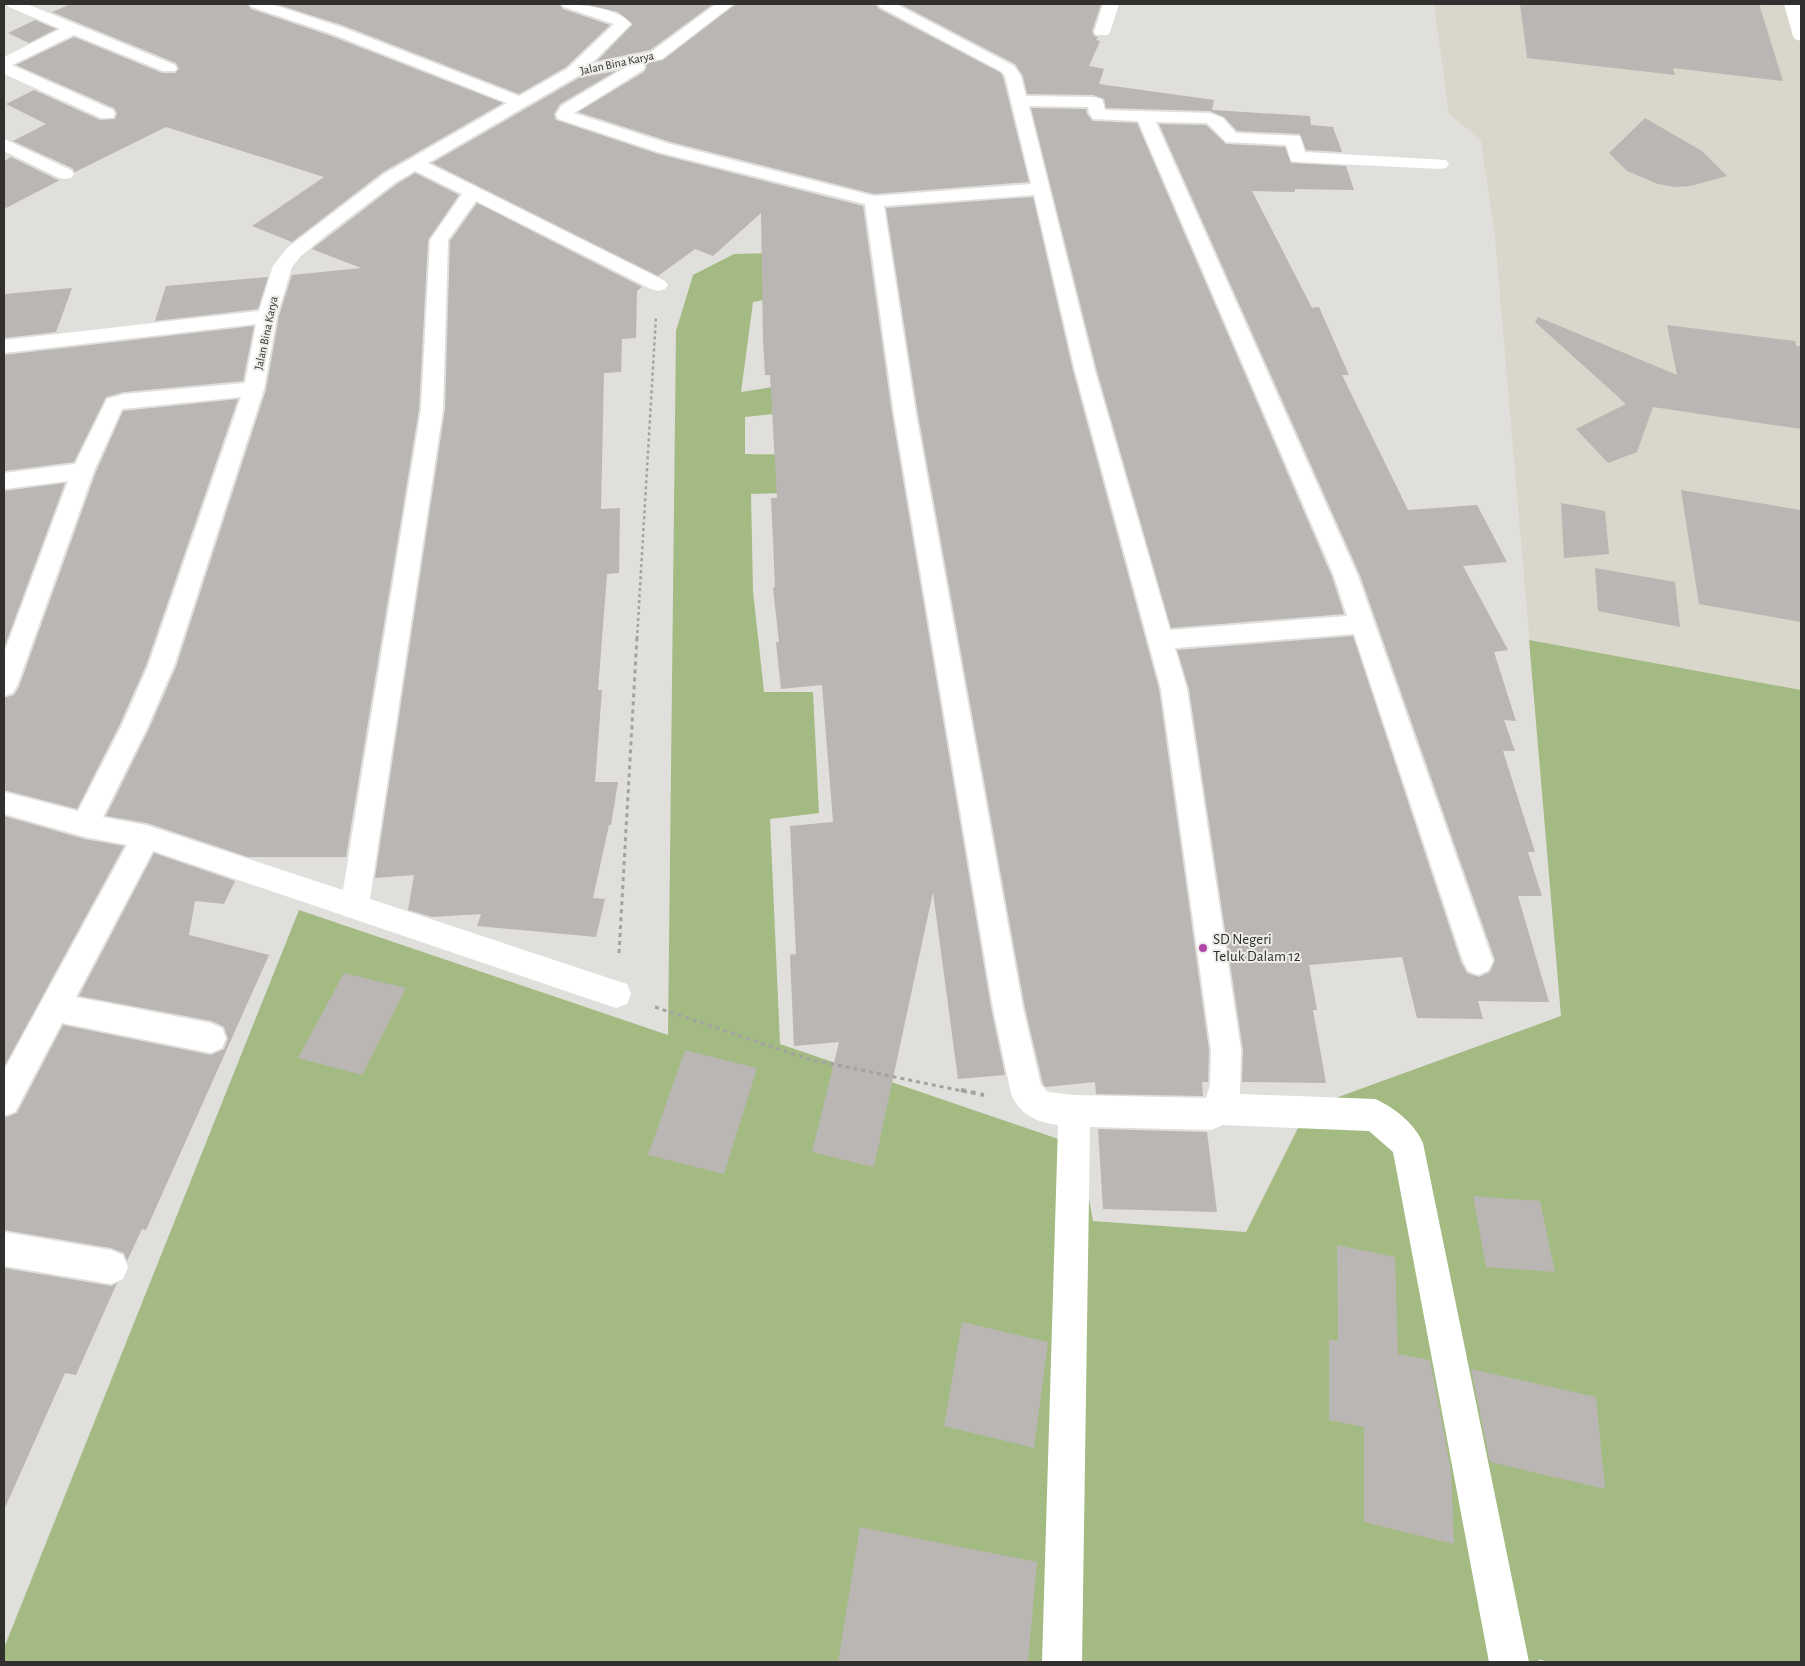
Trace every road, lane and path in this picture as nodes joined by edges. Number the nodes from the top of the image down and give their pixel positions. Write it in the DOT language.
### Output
graph roads {
  1 [pos="14,4"];
  2 [pos="257,4"];
  3 [pos="569,4"];
  4 [pos="726,4"];
  5 [pos="885,4"];
  6 [pos="1111,4"];
  7 [pos="1792,4"];
  8 [pos="73,29"];
  9 [pos="1102,32"];
  10 [pos="1801,36"];
  11 [pos="656,56"];
  12 [pos="4,63"];
  13 [pos="4,68"];
  14 [pos="169,68"];
  15 [pos="573,72"];
  16 [pos="1020,101"];
  17 [pos="521,103"];
  18 [pos="107,114"];
  19 [pos="1145,117"];
  20 [pos="4,144"];
  21 [pos="415,164"];
  22 [pos="1440,164"];
  23 [pos="65,174"];
  24 [pos="1042,189"];
  25 [pos="473,192"];
  26 [pos="874,201"];
  27 [pos="658,285"];
  28 [pos="267,316"];
  29 [pos="4,346"];
  30 [pos="254,389"];
  31 [pos="83,471"];
  32 [pos="4,481"];
  33 [pos="1362,624"];
  34 [pos="1161,640"];
  35 [pos="4,686"];
  36 [pos="4,802"];
  37 [pos="85,825"];
  38 [pos="146,837"];
  39 [pos="355,907"];
  40 [pos="1478,961"];
  41 [pos="616,994"];
  42 [pos="55,1007"];
  43 [pos="212,1038"];
  44 [pos="4,1101"];
  45 [pos="1058,1109"];
  46 [pos="1219,1109"];
  47 [pos="4,1249"];
  48 [pos="111,1267"];
  49 [pos="1062,1662"];
  50 [pos="1509,1662"];
  1 -- 8 [label="street"];
  2 -- 17 [label="street"];
  3 -- 15 [label="street"];
  4 -- 11 [label="street, Jalan Bina Karya"];
  5 -- 16 [label="street"];
  6 -- 9 [label="street"];
  7 -- 10 [label="street"];
  8 -- 12 [label="street"];
  8 -- 14 [label="street"];
  11 -- 15 [label="street, Jalan Bina Karya"];
  11 -- 26 [label="street"];
  13 -- 18 [label="street"];
  15 -- 17 [label="street, Jalan Bina Karya"];
  16 -- 19 [label="street"];
  16 -- 24 [label="street"];
  17 -- 21 [label="street, Jalan Bina Karya"];
  19 -- 22 [label="street"];
  19 -- 33 [label="street"];
  20 -- 23 [label="street"];
  21 -- 25 [label="street"];
  21 -- 28 [label="street, Jalan Bina Karya"];
  24 -- 26 [label="street"];
  24 -- 34 [label="street"];
  25 -- 27 [label="street"];
  25 -- 39 [label="street"];
  26 -- 45 [label="street"];
  27 -- 41 [label="path"];
  28 -- 29 [label="street"];
  28 -- 30 [label="street, Jalan Bina Karya"];
  30 -- 31 [label="street, Jalan Bina Karya"];
  30 -- 37 [label="street"];
  31 -- 32 [label="street"];
  31 -- 35 [label="street, Jalan Bina Karya"];
  33 -- 34 [label="street"];
  33 -- 40 [label="street"];
  34 -- 46 [label="street"];
  36 -- 37 [label="street"];
  37 -- 38 [label="street"];
  38 -- 39 [label="street"];
  38 -- 42 [label="street"];
  39 -- 41 [label="street"];
  41 -- 45 [label="path"];
  42 -- 43 [label="street"];
  42 -- 44 [label="street"];
  45 -- 46 [label="street"];
  45 -- 49 [label="street"];
  46 -- 50 [label="street"];
  47 -- 48 [label="street"];
}
